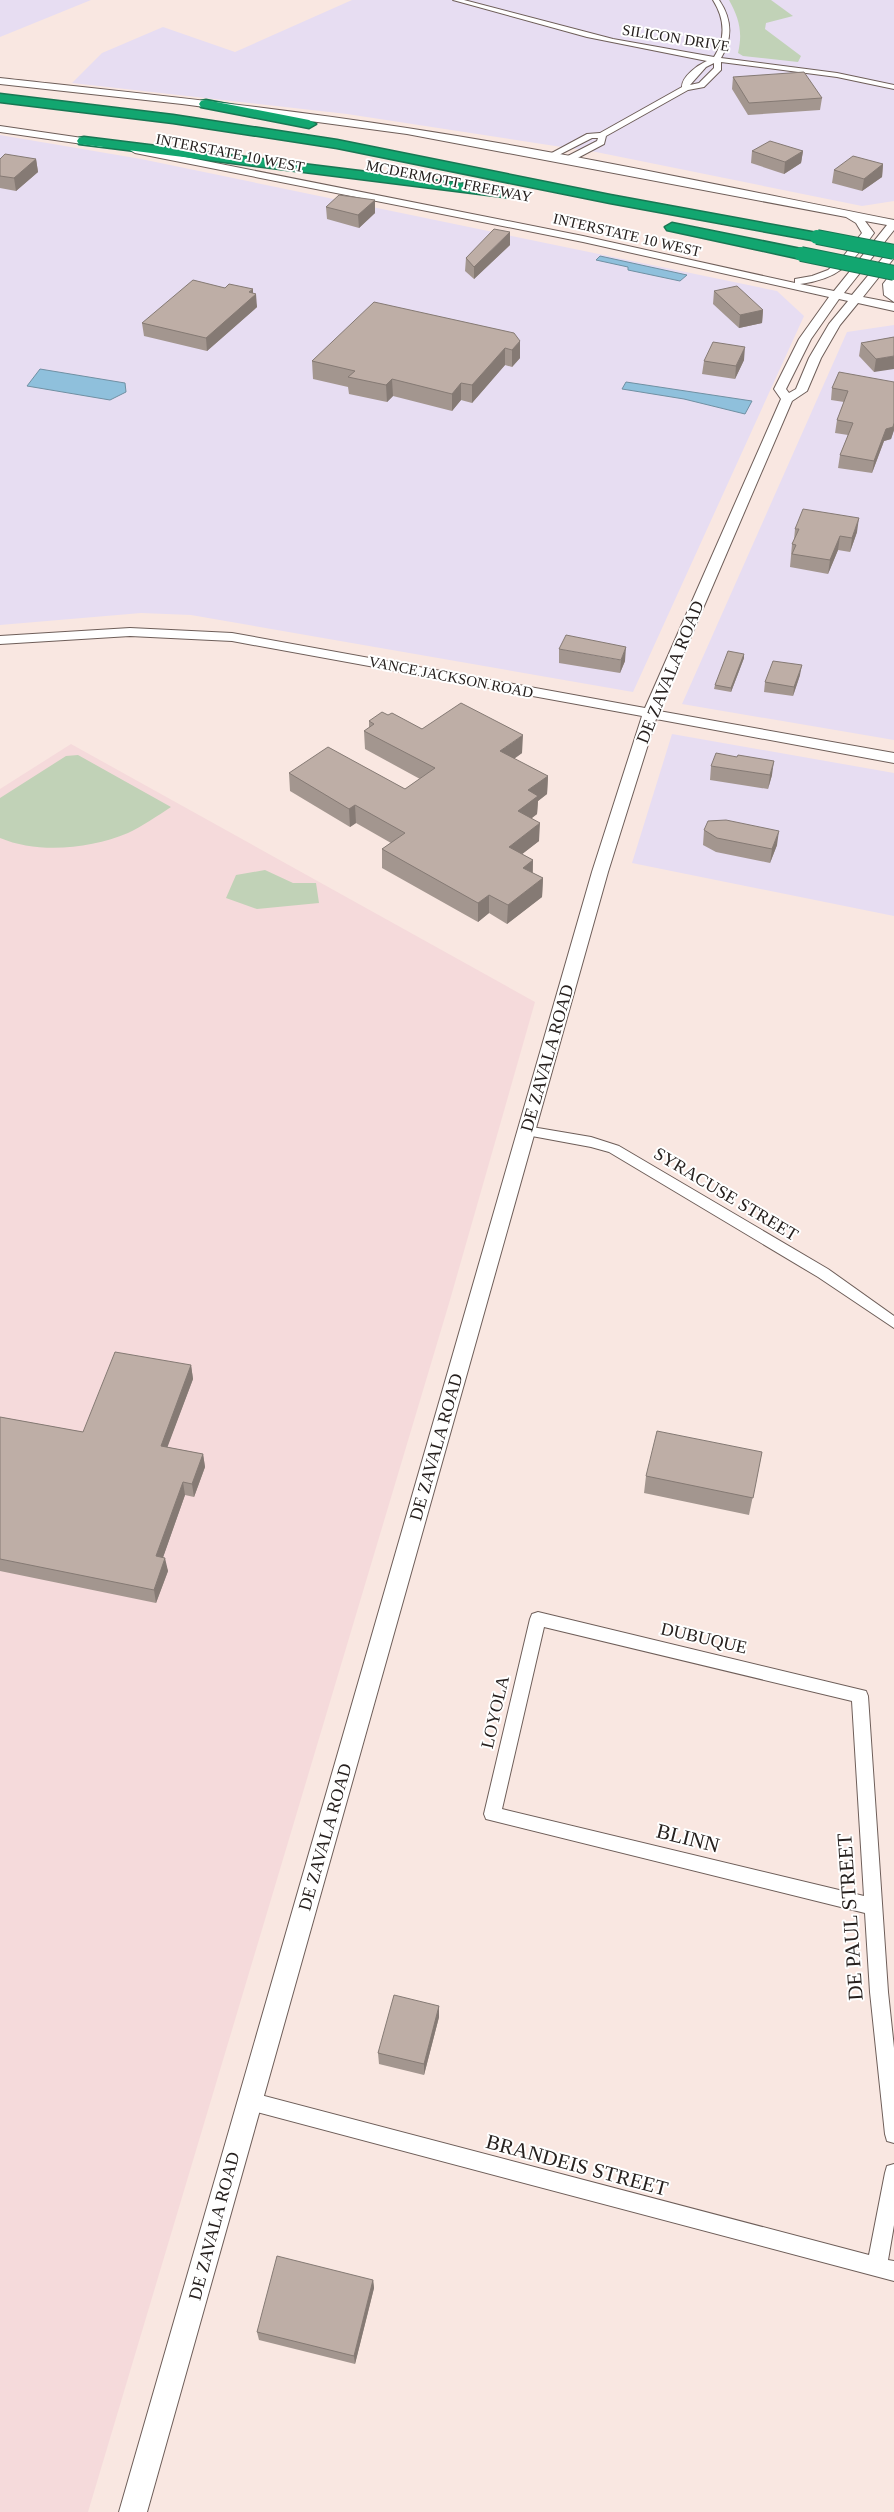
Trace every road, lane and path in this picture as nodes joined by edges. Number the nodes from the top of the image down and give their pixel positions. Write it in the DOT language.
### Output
graph roads {
  1 [pos="456,0"];
  2 [pos="716,0"];
  3 [pos="717,60"];
  4 [pos="0,81"];
  5 [pos="894,87"];
  6 [pos="686,88"];
  7 [pos="0,98"];
  8 [pos="206,104"];
  9 [pos="0,111"];
  10 [pos="0,129"];
  11 [pos="602,135"];
  12 [pos="84,141"];
  13 [pos="268,148"];
  14 [pos="295,152"];
  15 [pos="551,157"];
  16 [pos="567,160"];
  17 [pos="578,176"];
  18 [pos="633,189"];
  19 [pos="524,196"];
  20 [pos="847,213"];
  21 [pos="619,216"];
  22 [pos="894,220"];
  23 [pos="658,224"];
  24 [pos="766,227"];
  25 [pos="894,252"];
  26 [pos="894,273"];
  27 [pos="894,277"];
  28 [pos="773,281"];
  29 [pos="836,294"];
  30 [pos="856,299"];
  31 [pos="894,299"];
  32 [pos="894,307"];
  33 [pos="894,311"];
  34 [pos="819,317"];
  35 [pos="835,324"];
  36 [pos="787,399"];
  37 [pos="2,640"];
  38 [pos="650,714"];
  39 [pos="894,758"];
  40 [pos="526,1131"];
  41 [pos="894,1323"];
  42 [pos="538,1618"];
  43 [pos="860,1696"];
  44 [pos="492,1814"];
  45 [pos="872,1906"];
  46 [pos="249,2101"];
  47 [pos="894,2134"];
  48 [pos="894,2173"];
  49 [pos="885,2268"];
  50 [pos="133,2512"];
  1 -- 3 [label="street, SILICON DRIVE"];
  2 -- 3 [label="street"];
  3 -- 5 [label="street, SILICON DRIVE"];
  3 -- 6 [label="street"];
  3 -- 6 [label="street"];
  4 -- 8 [label="main road"];
  6 -- 11 [label="street"];
  7 -- 24 [label="highway, MCDERMOTT FREEWAY"];
  8 -- 15 [label="main road"];
  8 -- 17 [label="highway"];
  9 -- 13 [label="highway"];
  10 -- 12 [label="main road, INTERSTATE 10 WEST"];
  11 -- 15 [label="street"];
  11 -- 16 [label="street"];
  12 -- 19 [label="highway"];
  12 -- 28 [label="main road, INTERSTATE 10 WEST"];
  14 -- 19 [label="highway, MCDERMOTT FREEWAY"];
  15 -- 16 [label="main road"];
  16 -- 20 [label="main road"];
  18 -- 24 [label="highway"];
  19 -- 21 [label="highway, MCDERMOTT FREEWAY"];
  20 -- 22 [label="main road"];
  20 -- 28 [label="main road"];
  22 -- 29 [label="main road, DE ZAVALA ROAD"];
  23 -- 26 [label="highway, bridge"];
  24 -- 25 [label="highway, MCDERMOTT FREEWAY, bridge"];
  25 -- 30 [label="main road, DE ZAVALA ROAD"];
  27 -- 31 [label="main road"];
  28 -- 29 [label="main road, INTERSTATE 10 WEST"];
  28 -- 34 [label="main road"];
  29 -- 30 [label="main road, INTERSTATE 10 WEST"];
  29 -- 34 [label="main road, DE ZAVALA ROAD"];
  30 -- 32 [label="main road, INTERSTATE 10 WEST"];
  30 -- 35 [label="main road, DE ZAVALA ROAD"];
  33 -- 35 [label="main road"];
  34 -- 36 [label="main road, DE ZAVALA ROAD"];
  35 -- 36 [label="main road, DE ZAVALA ROAD"];
  36 -- 38 [label="main road, DE ZAVALA ROAD"];
  37 -- 38 [label="main road, VANCE JACKSON ROAD"];
  38 -- 39 [label="main road, VANCE JACKSON ROAD"];
  38 -- 40 [label="main road, DE ZAVALA ROAD"];
  40 -- 41 [label="street, SYRACUSE STREET"];
  40 -- 46 [label="main road, DE ZAVALA ROAD"];
  42 -- 43 [label="street, DUBUQUE"];
  42 -- 44 [label="street, LOYOLA"];
  43 -- 45 [label="street, DE PAUL STREET"];
  44 -- 45 [label="street, BLINN"];
  45 -- 47 [label="street, DE PAUL STREET"];
  46 -- 49 [label="street, BRANDEIS STREET"];
  46 -- 50 [label="main road, DE ZAVALA ROAD"];
  48 -- 49 [label="street"];
}
